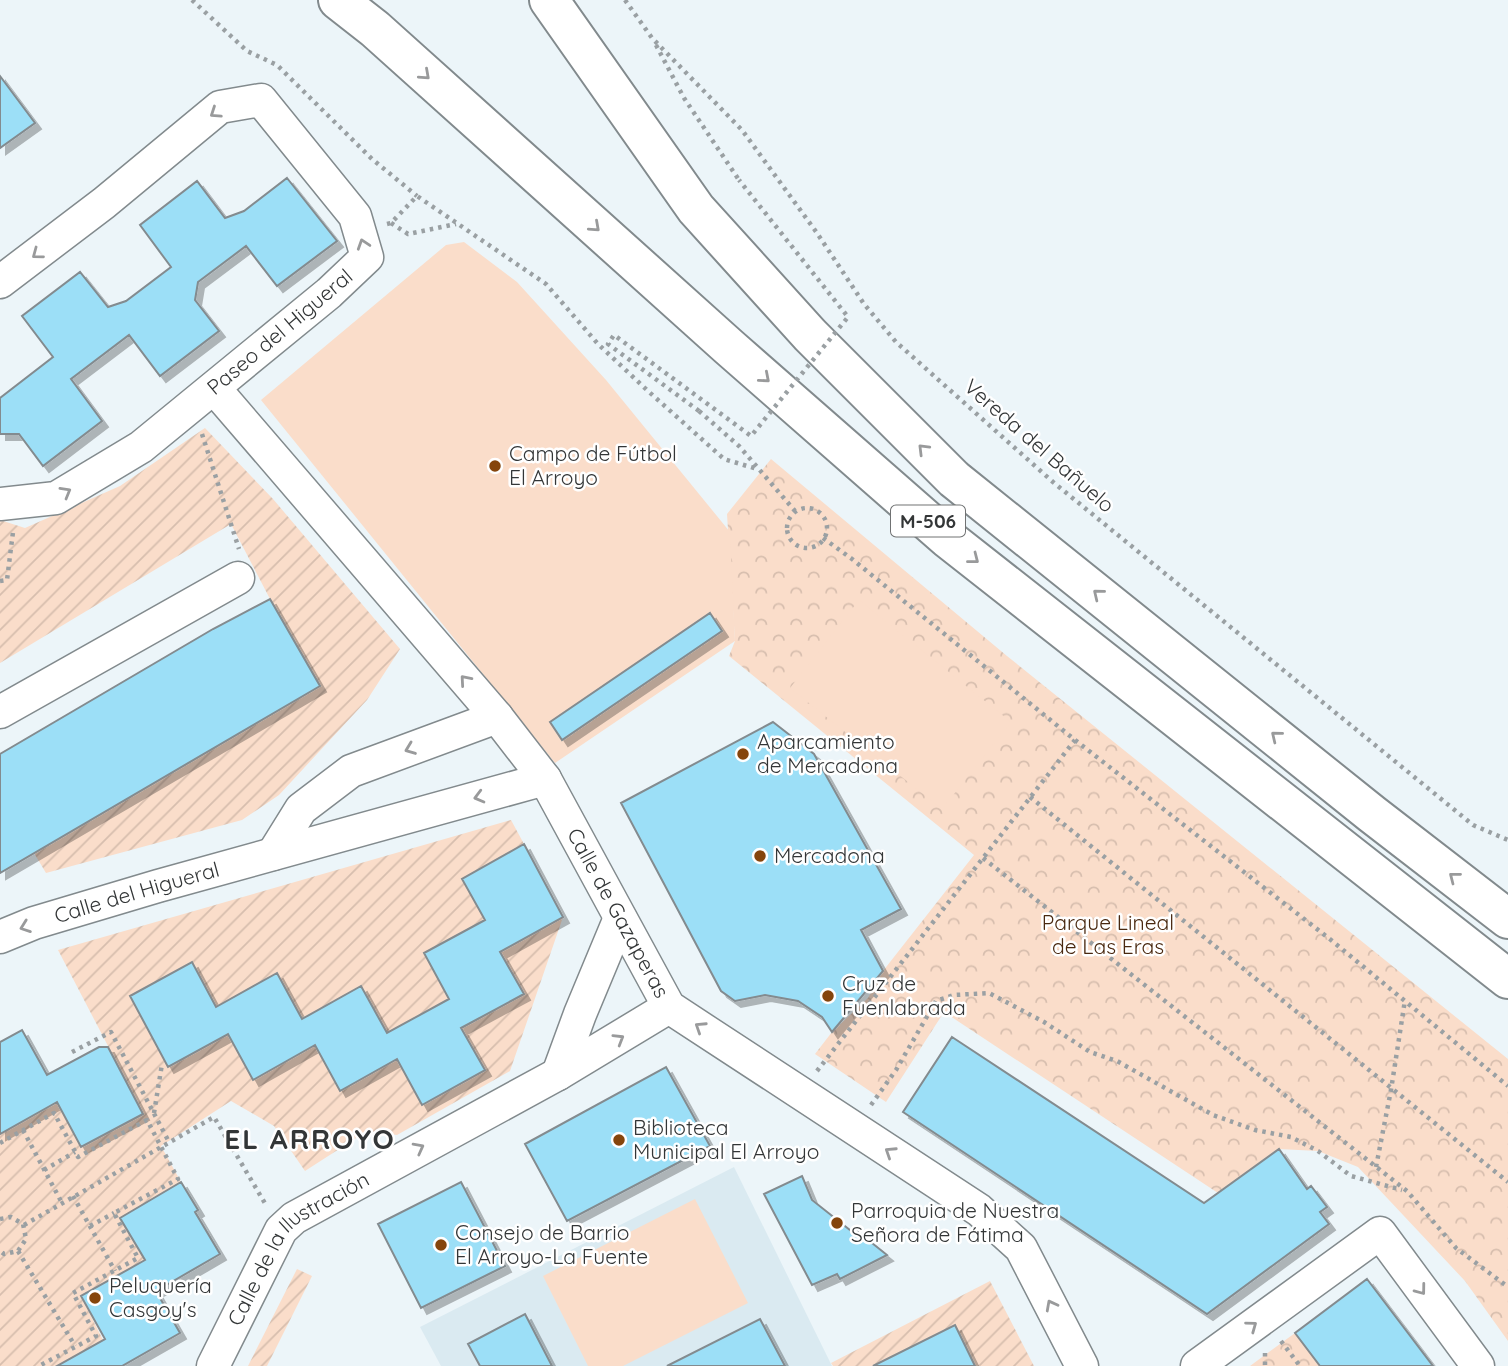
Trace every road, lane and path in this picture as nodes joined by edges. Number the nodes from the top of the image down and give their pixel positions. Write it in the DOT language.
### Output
graph roads {
  1 [pos="192,0"];
  2 [pos="338,0"];
  3 [pos="345,0"];
  4 [pos="549,0"];
  5 [pos="625,0"];
  6 [pos="375,29"];
  7 [pos="652,38"];
  8 [pos="417,197"];
  9 [pos="391,223"];
  10 [pos="458,224"];
  11 [pos="359,231"];
  12 [pos="0,282"];
  13 [pos="203,397"];
  14 [pos="757,469"];
  15 [pos="8,503"];
  16 [pos="795,511"];
  17 [pos="823,538"];
  18 [pos="238,578"];
  19 [pos="0,581"];
  20 [pos="0,712"];
  21 [pos="497,717"];
  22 [pos="1074,740"];
  23 [pos="545,779"];
  24 [pos="1030,797"];
  25 [pos="1508,840"];
  26 [pos="272,854"];
  27 [pos="983,858"];
  28 [pos="620,918"];
  29 [pos="1508,919"];
  30 [pos="0,937"];
  31 [pos="1508,979"];
  32 [pos="1405,1000"];
  33 [pos="669,1007"];
  34 [pos="72,1052"];
  35 [pos="162,1064"];
  36 [pos="558,1074"];
  37 [pos="1508,1086"];
  38 [pos="1391,1090"];
  39 [pos="800,1093"];
  40 [pos="154,1114"];
  41 [pos="853,1128"];
  42 [pos="23,1130"];
  43 [pos="169,1142"];
  44 [pos="0,1143"];
  45 [pos="161,1146"];
  46 [pos="75,1152"];
  47 [pos="1376,1167"];
  48 [pos="44,1170"];
  49 [pos="1508,1182"];
  50 [pos="1407,1191"];
  51 [pos="74,1196"];
  52 [pos="62,1203"];
  53 [pos="114,1213"];
  54 [pos="0,1219"];
  55 [pos="24,1225"];
  56 [pos="90,1226"];
  57 [pos="281,1230"];
  58 [pos="0,1251"];
  59 [pos="18,1251"];
  60 [pos="115,1271"];
  61 [pos="1508,1287"];
  62 [pos="75,1347"];
  63 [pos="39,1366"];
  64 [pos="213,1366"];
  65 [pos="1082,1366"];
  66 [pos="1197,1366"];
  67 [pos="1478,1366"];
  1 -- 8 [label="path"];
  2 -- 6 [label="highway"];
  3 -- 6 [label="highway, M-506"];
  29 -- 4 [label="highway, M-506, one-way"];
  5 -- 7 [label="path, Vereda del Bañuelo"];
  6 -- 31 [label="highway, M-506, one-way"];
  7 -- 14 [label="path, bridge"];
  7 -- 25 [label="path, Vereda del Bañuelo"];
  8 -- 9 [label="path"];
  8 -- 10 [label="path"];
  9 -- 10 [label="path"];
  9 -- 11 [label="path"];
  10 -- 14 [label="path"];
  11 -- 12 [label="street, Paseo del Higueral, one-way"];
  13 -- 11 [label="street, Paseo del Higueral, one-way"];
  15 -- 13 [label="street, Paseo del Higueral, one-way"];
  13 -- 18 [label="path"];
  21 -- 13 [label="street, Calle de Gazaperas, one-way"];
  14 -- 16 [label="path"];
  15 -- 19 [label="path"];
  16 -- 17 [label="path"];
  16 -- 17 [label="path"];
  17 -- 22 [label="path"];
  18 -- 20 [label="street"];
  21 -- 23 [label="street, Calle de Gazaperas"];
  21 -- 26 [label="street, one-way"];
  22 -- 24 [label="path"];
  22 -- 32 [label="path"];
  23 -- 26 [label="street, Calle del Higueral, one-way"];
  23 -- 28 [label="street, Calle de Gazaperas"];
  24 -- 27 [label="path"];
  24 -- 38 [label="path"];
  26 -- 30 [label="street, Calle del Higueral, one-way"];
  27 -- 39 [label="path"];
  27 -- 47 [label="path"];
  28 -- 33 [label="street, Calle de Gazaperas"];
  28 -- 36 [label="street"];
  32 -- 37 [label="path"];
  32 -- 38 [label="path"];
  36 -- 33 [label="street, Calle de la Ilustración, one-way"];
  39 -- 33 [label="street, Calle de Gazaperas, one-way"];
  34 -- 40 [label="path"];
  35 -- 40 [label="path"];
  57 -- 36 [label="street, Calle de la Ilustración, one-way"];
  38 -- 47 [label="path"];
  38 -- 49 [label="path"];
  39 -- 41 [label="street, Calle de Gazaperas"];
  40 -- 43 [label="path"];
  41 -- 50 [label="path"];
  65 -- 41 [label="street, Calle de Gazaperas, one-way"];
  42 -- 44 [label="path"];
  42 -- 46 [label="path"];
  42 -- 48 [label="path"];
  43 -- 45 [label="path"];
  43 -- 57 [label="path"];
  45 -- 46 [label="path"];
  45 -- 51 [label="path"];
  45 -- 53 [label="path"];
  46 -- 48 [label="path"];
  47 -- 50 [label="path"];
  48 -- 52 [label="path"];
  50 -- 61 [label="path"];
  51 -- 52 [label="path"];
  51 -- 56 [label="path"];
  52 -- 55 [label="path"];
  53 -- 56 [label="path"];
  53 -- 60 [label="path"];
  54 -- 55 [label="path"];
  55 -- 59 [label="path"];
  56 -- 60 [label="path"];
  57 -- 64 [label="street, Calle de la Ilustración"];
  58 -- 59 [label="path"];
  59 -- 62 [label="path"];
  60 -- 62 [label="path"];
  62 -- 63 [label="path"];
  66 -- 67 [label="street, one-way"];
}
